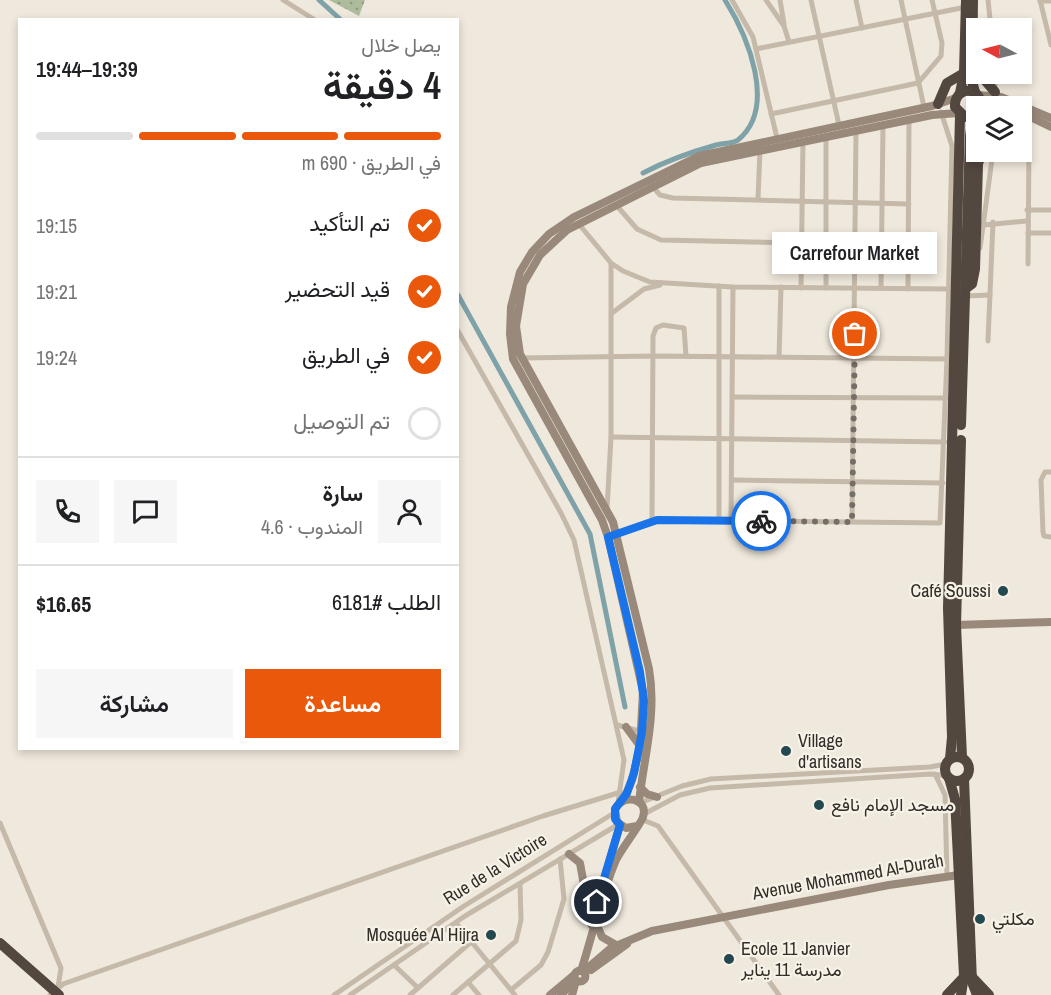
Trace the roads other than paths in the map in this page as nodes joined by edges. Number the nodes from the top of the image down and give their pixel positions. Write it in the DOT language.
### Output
graph roads {
  1 [pos="283,0"];
  2 [pos="732,0"];
  3 [pos="766,0"];
  4 [pos="780,0"];
  5 [pos="811,0"];
  6 [pos="856,0"];
  7 [pos="901,0"];
  8 [pos="932,0"];
  9 [pos="988,0"];
  10 [pos="1040,0"];
  11 [pos="1051,1"];
  12 [pos="968,2"];
  13 [pos="935,12"];
  14 [pos="312,18"];
  15 [pos="968,18"];
  16 [pos="990,18"];
  17 [pos="905,19"];
  18 [pos="1048,23"];
  19 [pos="784,26"];
  20 [pos="862,28"];
  21 [pos="818,36"];
  22 [pos="789,42"];
  23 [pos="1051,45"];
  24 [pos="756,49"];
  25 [pos="966,74"];
  26 [pos="966,77"];
  27 [pos="918,83"];
  28 [pos="973,84"];
  29 [pos="988,84"];
  30 [pos="994,84"];
  31 [pos="977,93"];
  32 [pos="995,94"];
  33 [pos="958,95"];
  34 [pos="978,96"];
  35 [pos="833,101"];
  36 [pos="924,107"];
  37 [pos="940,108"];
  38 [pos="771,114"];
  39 [pos="959,114"];
  40 [pos="966,114"];
  41 [pos="1032,118"];
  42 [pos="1051,118"];
  43 [pos="909,119"];
  44 [pos="883,124"];
  45 [pos="839,125"];
  46 [pos="1051,127"];
  47 [pos="856,130"];
  48 [pos="826,136"];
  49 [pos="777,138"];
  50 [pos="803,141"];
  51 [pos="760,150"];
  52 [pos="968,162"];
  53 [pos="979,162"];
  54 [pos="992,162"];
  55 [pos="1028,162"];
  56 [pos="652,183"];
  57 [pos="758,199"];
  58 [pos="802,203"];
  59 [pos="826,203"];
  60 [pos="855,204"];
  61 [pos="882,204"];
  62 [pos="909,204"];
  63 [pos="617,206"];
  64 [pos="1027,210"];
  65 [pos="1051,210"];
  66 [pos="576,221"];
  67 [pos="1027,221"];
  68 [pos="993,222"];
  69 [pos="984,225"];
  70 [pos="1028,233"];
  71 [pos="1051,233"];
  72 [pos="802,243"];
  73 [pos="611,263"];
  74 [pos="1028,264"];
  75 [pos="975,269"];
  76 [pos="664,284"];
  77 [pos="719,286"];
  78 [pos="733,287"];
  79 [pos="781,287"];
  80 [pos="801,288"];
  81 [pos="826,288"];
  82 [pos="854,288"];
  83 [pos="881,288"];
  84 [pos="908,289"];
  85 [pos="959,291"];
  86 [pos="990,296"];
  87 [pos="612,313"];
  88 [pos="459,333"];
  89 [pos="988,341"];
  90 [pos="611,356"];
  91 [pos="653,356"];
  92 [pos="686,356"];
  93 [pos="718,357"];
  94 [pos="732,357"];
  95 [pos="778,357"];
  96 [pos="855,357"];
  97 [pos="517,358"];
  98 [pos="951,359"];
  99 [pos="733,397"];
  100 [pos="854,397"];
  101 [pos="946,398"];
  102 [pos="611,437"];
  103 [pos="652,437"];
  104 [pos="718,438"];
  105 [pos="732,438"];
  106 [pos="853,440"];
  107 [pos="949,442"];
  108 [pos="1051,472"];
  109 [pos="732,480"];
  110 [pos="852,482"];
  111 [pos="943,483"];
  112 [pos="608,511"];
  113 [pos="718,520"];
  114 [pos="731,520"];
  115 [pos="652,521"];
  116 [pos="852,522"];
  117 [pos="612,535"];
  118 [pos="1051,537"];
  119 [pos="1051,622"];
  120 [pos="956,625"];
  121 [pos="616,725"];
  122 [pos="626,727"];
  123 [pos="646,733"];
  124 [pos="640,747"];
  125 [pos="962,758"];
  126 [pos="948,761"];
  127 [pos="935,774"];
  128 [pos="948,777"];
  129 [pos="964,779"];
  130 [pos="640,787"];
  131 [pos="657,797"];
  132 [pos="621,798"];
  133 [pos="639,802"];
  134 [pos="614,813"];
  135 [pos="641,820"];
  136 [pos="0,824"];
  137 [pos="619,824"];
  138 [pos="569,854"];
  139 [pos="560,859"];
  140 [pos="959,875"];
  141 [pos="947,877"];
  142 [pos="520,884"];
  143 [pos="725,918"];
  144 [pos="456,923"];
  145 [pos="594,923"];
  146 [pos="471,942"];
  147 [pos="0,943"];
  148 [pos="616,945"];
  149 [pos="0,951"];
  150 [pos="489,964"];
  151 [pos="394,965"];
  152 [pos="579,976"];
  153 [pos="968,976"];
  154 [pos="468,982"];
  155 [pos="418,988"];
  156 [pos="56,992"];
  157 [pos="513,992"];
  158 [pos="965,993"];
  159 [pos="334,995"];
  160 [pos="350,995"];
  161 [pos="410,995"];
  162 [pos="453,995"];
  163 [pos="479,995"];
  164 [pos="550,995"];
  165 [pos="561,995"];
  166 [pos="572,995"];
  167 [pos="578,995"];
  168 [pos="779,995"];
  169 [pos="947,995"];
  170 [pos="988,995"];
  1 -- 14 [label="street"];
  2 -- 24 [label="street"];
  3 -- 19 [label="street"];
  4 -- 19 [label="street"];
  5 -- 21 [label="street"];
  6 -- 20 [label="street"];
  7 -- 17 [label="street"];
  8 -- 13 [label="street"];
  9 -- 16 [label="street"];
  10 -- 11 [label="street"];
  10 -- 18 [label="street"];
  12 -- 13 [label="street"];
  12 -- 15 [label="highway"];
  13 -- 17 [label="street"];
  13 -- 27 [label="street"];
  17 -- 20 [label="street"];
  17 -- 27 [label="street"];
  18 -- 23 [label="street"];
  19 -- 22 [label="street"];
  20 -- 21 [label="street"];
  21 -- 22 [label="street"];
  21 -- 35 [label="street"];
  22 -- 24 [label="street"];
  24 -- 38 [label="street"];
  25 -- 37 [label="highway"];
  26 -- 33 [label="highway"];
  27 -- 35 [label="street"];
  27 -- 36 [label="street"];
  28 -- 31 [label="highway"];
  29 -- 32 [label="highway"];
  30 -- 32 [label="street"];
  31 -- 32 [label="main road"];
  31 -- 33 [label="highway"];
  31 -- 34 [label="highway"];
  32 -- 42 [label="main road"];
  33 -- 37 [label="main road"];
  33 -- 39 [label="highway"];
  35 -- 38 [label="street"];
  35 -- 45 [label="street"];
  36 -- 37 [label="main road"];
  36 -- 45 [label="main road"];
  37 -- 39 [label="main road"];
  37 -- 43 [label="main road"];
  37 -- 85 [label="street"];
  38 -- 49 [label="street"];
  39 -- 40 [label="highway"];
  39 -- 85 [label="highway"];
  41 -- 46 [label="main road"];
  43 -- 44 [label="main road"];
  43 -- 62 [label="street"];
  44 -- 47 [label="main road"];
  44 -- 61 [label="street"];
  45 -- 49 [label="main road"];
  47 -- 48 [label="main road"];
  47 -- 60 [label="street"];
  48 -- 50 [label="main road"];
  48 -- 59 [label="street"];
  49 -- 56 [label="main road"];
  50 -- 51 [label="main road"];
  50 -- 58 [label="street"];
  51 -- 56 [label="main road"];
  51 -- 57 [label="street"];
  52 -- 85 [label="highway"];
  53 -- 75 [label="highway"];
  54 -- 69 [label="street"];
  55 -- 64 [label="street"];
  56 -- 57 [label="street"];
  56 -- 63 [label="main road"];
  56 -- 66 [label="main road"];
  57 -- 58 [label="street"];
  58 -- 59 [label="street"];
  58 -- 72 [label="street"];
  59 -- 60 [label="street"];
  59 -- 81 [label="street"];
  60 -- 61 [label="street"];
  60 -- 82 [label="street"];
  61 -- 62 [label="street"];
  61 -- 83 [label="street"];
  62 -- 84 [label="street"];
  63 -- 66 [label="main road"];
  63 -- 72 [label="street"];
  64 -- 65 [label="street"];
  64 -- 67 [label="street"];
  66 -- 73 [label="street"];
  66 -- 97 [label="main road"];
  67 -- 68 [label="street"];
  67 -- 70 [label="street"];
  68 -- 69 [label="street"];
  68 -- 86 [label="street"];
  69 -- 75 [label="street"];
  70 -- 71 [label="street"];
  70 -- 74 [label="street"];
  72 -- 80 [label="street"];
  73 -- 76 [label="street"];
  73 -- 87 [label="street"];
  75 -- 85 [label="highway"];
  76 -- 77 [label="street"];
  76 -- 87 [label="street"];
  77 -- 78 [label="street"];
  77 -- 93 [label="street"];
  78 -- 79 [label="street"];
  78 -- 94 [label="street"];
  79 -- 80 [label="street"];
  79 -- 95 [label="street"];
  80 -- 81 [label="street"];
  81 -- 82 [label="street"];
  82 -- 83 [label="street"];
  82 -- 96 [label="street"];
  83 -- 84 [label="street"];
  84 -- 85 [label="street"];
  85 -- 86 [label="street"];
  85 -- 98 [label="highway"];
  85 -- 120 [label="highway"];
  86 -- 89 [label="street"];
  87 -- 90 [label="street"];
  88 -- 121 [label="street"];
  90 -- 91 [label="street"];
  90 -- 97 [label="street"];
  90 -- 102 [label="street"];
  91 -- 92 [label="street"];
  91 -- 92 [label="street"];
  91 -- 103 [label="street"];
  92 -- 93 [label="street"];
  93 -- 94 [label="street"];
  93 -- 104 [label="street"];
  94 -- 95 [label="street"];
  94 -- 99 [label="street"];
  95 -- 96 [label="street"];
  96 -- 98 [label="street"];
  96 -- 100 [label="street"];
  97 -- 112 [label="main road"];
  97 -- 117 [label="main road"];
  98 -- 101 [label="street"];
  98 -- 107 [label="highway"];
  99 -- 100 [label="street"];
  99 -- 105 [label="street"];
  100 -- 101 [label="street"];
  100 -- 106 [label="street"];
  101 -- 107 [label="street"];
  102 -- 103 [label="street"];
  102 -- 112 [label="street"];
  103 -- 104 [label="street"];
  103 -- 115 [label="street"];
  104 -- 105 [label="street"];
  104 -- 113 [label="street"];
  105 -- 106 [label="street"];
  105 -- 109 [label="street"];
  106 -- 107 [label="street"];
  106 -- 110 [label="street"];
  107 -- 111 [label="street"];
  107 -- 126 [label="highway"];
  108 -- 118 [label="street"];
  109 -- 110 [label="street"];
  109 -- 114 [label="street"];
  110 -- 111 [label="street"];
  110 -- 116 [label="street"];
  111 -- 116 [label="street"];
  112 -- 117 [label="main road"];
  113 -- 114 [label="street"];
  113 -- 115 [label="street"];
  114 -- 116 [label="street"];
  115 -- 117 [label="street"];
  117 -- 123 [label="main road"];
  119 -- 120 [label="main road"];
  120 -- 125 [label="highway"];
  121 -- 122 [label="street"];
  121 -- 132 [label="street"];
  122 -- 123 [label="street"];
  122 -- 124 [label="main road"];
  123 -- 124 [label="main road"];
  123 -- 130 [label="main road"];
  124 -- 132 [label="main road"];
  125 -- 126 [label="highway"];
  125 -- 129 [label="highway"];
  126 -- 128 [label="highway"];
  126 -- 131 [label="street"];
  127 -- 128 [label="street"];
  127 -- 135 [label="street"];
  127 -- 141 [label="street"];
  128 -- 129 [label="highway"];
  128 -- 140 [label="highway"];
  129 -- 153 [label="highway"];
  130 -- 131 [label="main road"];
  130 -- 133 [label="main road"];
  131 -- 133 [label="street"];
  132 -- 133 [label="main road"];
  132 -- 134 [label="main road"];
  132 -- 156 [label="street"];
  133 -- 135 [label="main road"];
  134 -- 137 [label="main road"];
  134 -- 159 [label="street, Rue de la Victoire"];
  135 -- 137 [label="main road"];
  135 -- 143 [label="street"];
  135 -- 145 [label="main road"];
  136 -- 156 [label="street"];
  137 -- 138 [label="street, Rue de la Victoire"];
  137 -- 145 [label="main road"];
  138 -- 139 [label="street, Rue de la Victoire"];
  138 -- 145 [label="main road"];
  139 -- 142 [label="street, Rue de la Victoire"];
  139 -- 157 [label="street"];
  140 -- 141 [label="main road, Avenue Mohammed Al-Durah"];
  140 -- 153 [label="highway"];
  141 -- 143 [label="main road, Avenue Mohammed Al-Durah"];
  142 -- 144 [label="street, Rue de la Victoire"];
  142 -- 150 [label="street"];
  143 -- 148 [label="main road, Avenue Mohammed Al-Durah"];
  143 -- 152 [label="main road, Avenue Mohammed Al-Durah"];
  143 -- 168 [label="street"];
  144 -- 146 [label="street"];
  144 -- 151 [label="street, Rue de la Victoire"];
  145 -- 148 [label="main road"];
  145 -- 152 [label="main road"];
  146 -- 150 [label="street"];
  146 -- 155 [label="street"];
  147 -- 156 [label="highway"];
  148 -- 152 [label="main road, Avenue Mohammed Al-Durah"];
  149 -- 156 [label="highway"];
  150 -- 154 [label="street"];
  150 -- 157 [label="street"];
  151 -- 155 [label="street"];
  151 -- 160 [label="street, Rue de la Victoire"];
  152 -- 164 [label="main road, Avenue Mohammed Al-Durah"];
  152 -- 165 [label="main road, Avenue Mohammed Al-Durah"];
  152 -- 166 [label="main road"];
  152 -- 167 [label="main road"];
  153 -- 158 [label="highway"];
  153 -- 169 [label="highway"];
  153 -- 170 [label="highway"];
  154 -- 162 [label="street"];
  154 -- 163 [label="street"];
  155 -- 161 [label="street"];
}
